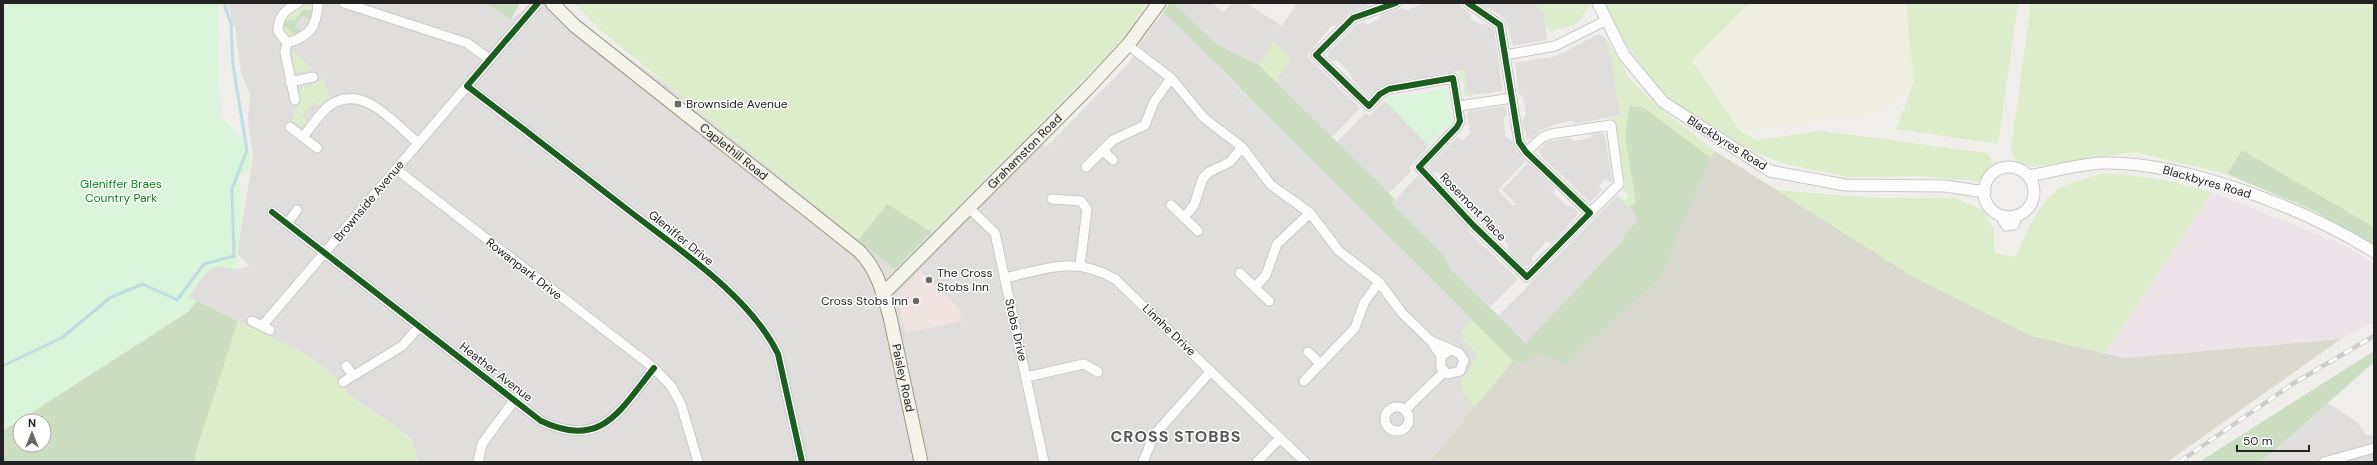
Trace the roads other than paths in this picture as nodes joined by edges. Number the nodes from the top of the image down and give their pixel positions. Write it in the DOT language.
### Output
graph roads {
  1 [pos="298,3"];
  2 [pos="318,3"];
  3 [pos="344,3"];
  4 [pos="538,3"];
  5 [pos="552,3"];
  6 [pos="1159,3"];
  7 [pos="1396,3"];
  8 [pos="1468,3"];
  9 [pos="1598,3"];
  10 [pos="1605,21"];
  11 [pos="288,43"];
  12 [pos="1128,45"];
  13 [pos="1505,55"];
  14 [pos="489,59"];
  15 [pos="313,77"];
  16 [pos="1171,78"];
  17 [pos="290,82"];
  18 [pos="467,86"];
  19 [pos="1512,98"];
  20 [pos="295,100"];
  21 [pos="1459,106"];
  22 [pos="290,127"];
  23 [pos="303,137"];
  24 [pos="417,142"];
  25 [pos="1242,147"];
  26 [pos="317,148"];
  27 [pos="1102,150"];
  28 [pos="1526,152"];
  29 [pos="1113,160"];
  30 [pos="1086,167"];
  31 [pos="396,169"];
  32 [pos="2028,176"];
  33 [pos="1985,192"];
  34 [pos="1052,199"];
  35 [pos="1171,205"];
  36 [pos="969,208"];
  37 [pos="296,210"];
  38 [pos="272,212"];
  39 [pos="1310,213"];
  40 [pos="1590,213"];
  41 [pos="1184,218"];
  42 [pos="287,224"];
  43 [pos="1198,231"];
  44 [pos="2374,252"];
  45 [pos="324,254"];
  46 [pos="1080,265"];
  47 [pos="1240,273"];
  48 [pos="1004,278"];
  49 [pos="1379,282"];
  50 [pos="1255,287"];
  51 [pos="883,294"];
  52 [pos="1270,301"];
  53 [pos="252,321"];
  54 [pos="419,327"];
  55 [pos="1431,341"];
  56 [pos="1468,347"];
  57 [pos="1451,350"];
  58 [pos="1308,352"];
  59 [pos="1460,354"];
  60 [pos="1441,356"];
  61 [pos="1321,364"];
  62 [pos="346,366"];
  63 [pos="654,368"];
  64 [pos="1211,371"];
  65 [pos="1098,372"];
  66 [pos="1444,372"];
  67 [pos="352,375"];
  68 [pos="1026,377"];
  69 [pos="1304,381"];
  70 [pos="343,382"];
  71 [pos="515,399"];
  72 [pos="1405,410"];
  73 [pos="1280,438"];
  74 [pos="2374,448"];
  75 [pos="478,462"];
  76 [pos="698,462"];
  77 [pos="802,462"];
  78 [pos="921,462"];
  79 [pos="1044,462"];
  80 [pos="1143,462"];
  81 [pos="1257,462"];
  82 [pos="1305,462"];
  83 [pos="2324,462"];
  1 -- 11 [label="street"];
  2 -- 11 [label="street"];
  3 -- 14 [label="street"];
  4 -- 14 [label="street, Brownside Avenue"];
  5 -- 51 [label="main road, Caplethill Road"];
  6 -- 12 [label="main road, Grahamston Road"];
  7 -- 21 [label="street, Rosemont Place"];
  8 -- 13 [label="street"];
  9 -- 10 [label="street, Blackbyres Road"];
  10 -- 13 [label="street"];
  10 -- 33 [label="street, Blackbyres Road"];
  11 -- 17 [label="street"];
  12 -- 16 [label="street"];
  12 -- 36 [label="main road, Grahamston Road"];
  13 -- 19 [label="street"];
  14 -- 18 [label="street, Brownside Avenue"];
  15 -- 17 [label="street"];
  16 -- 25 [label="street"];
  16 -- 27 [label="street"];
  17 -- 20 [label="street"];
  18 -- 24 [label="street, Brownside Avenue"];
  18 -- 77 [label="street, Gleniffer Drive"];
  19 -- 21 [label="street"];
  19 -- 28 [label="street"];
  21 -- 40 [label="street, Rosemont Place"];
  22 -- 23 [label="street"];
  23 -- 24 [label="street"];
  23 -- 26 [label="street"];
  24 -- 31 [label="street, Brownside Avenue"];
  25 -- 39 [label="street"];
  25 -- 41 [label="street"];
  27 -- 29 [label="street"];
  27 -- 30 [label="street"];
  28 -- 40 [label="street"];
  28 -- 40 [label="street"];
  31 -- 45 [label="street, Brownside Avenue"];
  31 -- 63 [label="street, Rowanpark Drive"];
  32 -- 33 [label="street"];
  32 -- 33 [label="street"];
  32 -- 44 [label="street, Blackbyres Road"];
  34 -- 46 [label="street"];
  35 -- 41 [label="street"];
  36 -- 48 [label="street, Stobs Drive"];
  36 -- 51 [label="main road, Grahamston Road"];
  37 -- 42 [label="street"];
  38 -- 42 [label="street, Heather Avenue"];
  39 -- 49 [label="street"];
  39 -- 50 [label="street"];
  41 -- 43 [label="street"];
  42 -- 45 [label="street, Heather Avenue"];
  45 -- 53 [label="street, Brownside Avenue"];
  45 -- 54 [label="street, Heather Avenue"];
  46 -- 48 [label="street, Linnhe Drive"];
  46 -- 64 [label="street, Linnhe Drive"];
  47 -- 50 [label="street"];
  48 -- 68 [label="street, Stobs Drive"];
  49 -- 55 [label="street"];
  49 -- 61 [label="street"];
  50 -- 52 [label="street"];
  51 -- 78 [label="main road, Paisley Road"];
  54 -- 67 [label="street"];
  54 -- 71 [label="street, Heather Avenue"];
  55 -- 57 [label="street"];
  55 -- 60 [label="street"];
  56 -- 59 [label="street"];
  57 -- 59 [label="street"];
  57 -- 60 [label="street"];
  58 -- 61 [label="street"];
  59 -- 66 [label="street"];
  60 -- 66 [label="street"];
  61 -- 69 [label="street"];
  62 -- 67 [label="street"];
  63 -- 71 [label="street, Heather Avenue"];
  63 -- 76 [label="street, Rowanpark Drive"];
  64 -- 73 [label="street, Linnhe Drive"];
  64 -- 80 [label="street"];
  65 -- 68 [label="street"];
  66 -- 72 [label="street"];
  67 -- 70 [label="street"];
  68 -- 79 [label="street, Stobs Drive"];
  71 -- 75 [label="street"];
  73 -- 81 [label="street"];
  73 -- 82 [label="street, Linnhe Drive"];
  74 -- 83 [label="street"];
}
